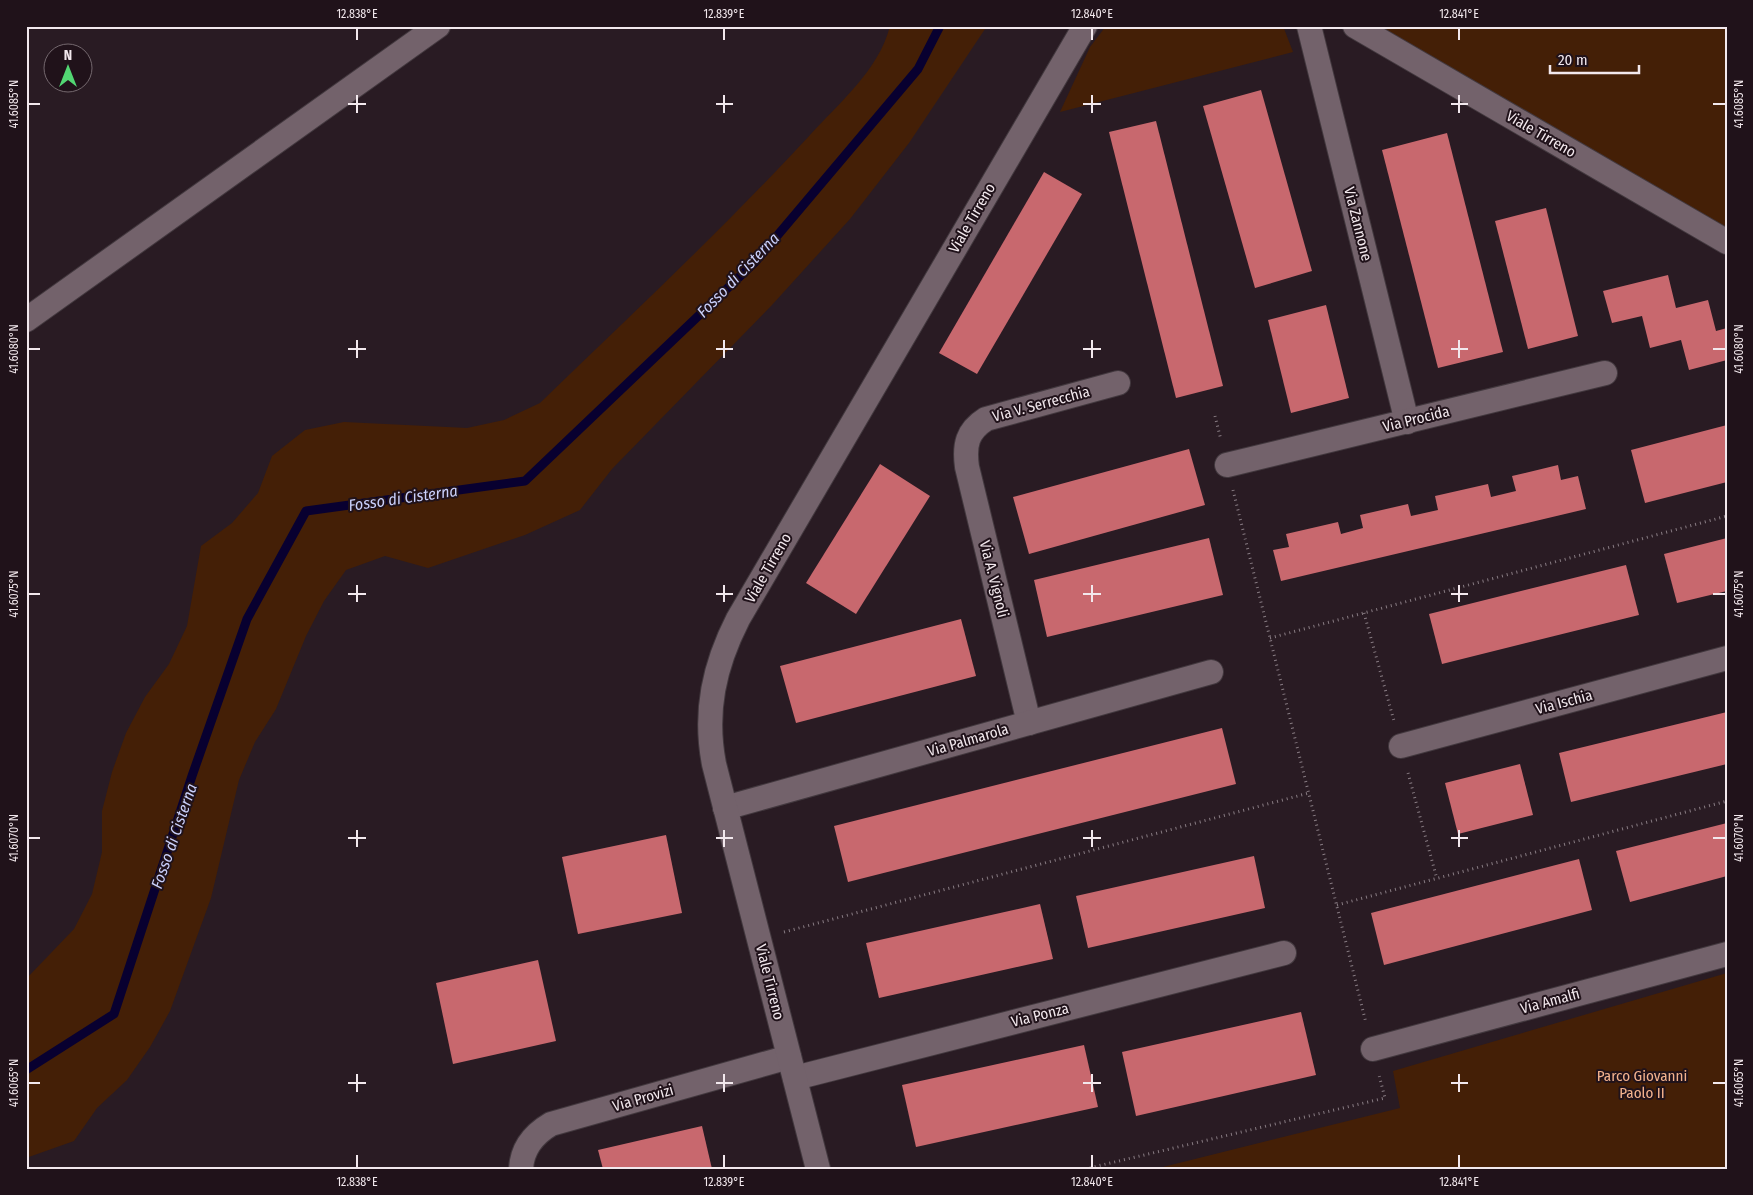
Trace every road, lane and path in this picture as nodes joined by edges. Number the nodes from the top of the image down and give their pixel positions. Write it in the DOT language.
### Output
graph roads {
  1 [pos="438,26"];
  2 [pos="1085,26"];
  3 [pos="1309,26"];
  4 [pos="1355,26"];
  5 [pos="1727,242"];
  6 [pos="26,320"];
  7 [pos="1605,373"];
  8 [pos="1118,383"];
  9 [pos="1215,416"];
  10 [pos="1407,422"];
  11 [pos="969,435"];
  12 [pos="1227,465"];
  13 [pos="1727,516"];
  14 [pos="1270,638"];
  15 [pos="1727,658"];
  16 [pos="1211,672"];
  17 [pos="1029,723"];
  18 [pos="1401,746"];
  19 [pos="1309,793"];
  20 [pos="1727,801"];
  21 [pos="725,808"];
  22 [pos="1337,905"];
  23 [pos="759,938"];
  24 [pos="1284,953"];
  25 [pos="1727,954"];
  26 [pos="1373,1049"];
  27 [pos="792,1067"];
  28 [pos="521,1169"];
  29 [pos="818,1169"];
  30 [pos="1085,1169"];
  1 -- 6 [label="street"];
  2 -- 21 [label="street, Viale Tirreno"];
  3 -- 10 [label="street, Via Zannone"];
  4 -- 5 [label="street, Viale Tirreno"];
  7 -- 10 [label="street, Via Procida"];
  8 -- 11 [label="street, Via V. Serrecchia"];
  9 -- 12 [label="path"];
  10 -- 12 [label="street, Via Procida"];
  11 -- 17 [label="street, Via A. Vignoli"];
  12 -- 14 [label="path"];
  13 -- 14 [label="path"];
  14 -- 19 [label="path"];
  15 -- 18 [label="street, Via Ischia"];
  16 -- 17 [label="street, Via Palmarola"];
  17 -- 21 [label="street, Via Palmarola"];
  19 -- 22 [label="path"];
  19 -- 23 [label="path"];
  20 -- 22 [label="path"];
  21 -- 23 [label="street, Viale Tirreno"];
  22 -- 26 [label="path"];
  23 -- 27 [label="street, Viale Tirreno"];
  24 -- 27 [label="street, Via Ponza"];
  25 -- 26 [label="street, Via Amalfi"];
  26 -- 30 [label="path"];
  27 -- 28 [label="street, Via Provizi"];
  27 -- 29 [label="street, Viale Tirreno"];
}
